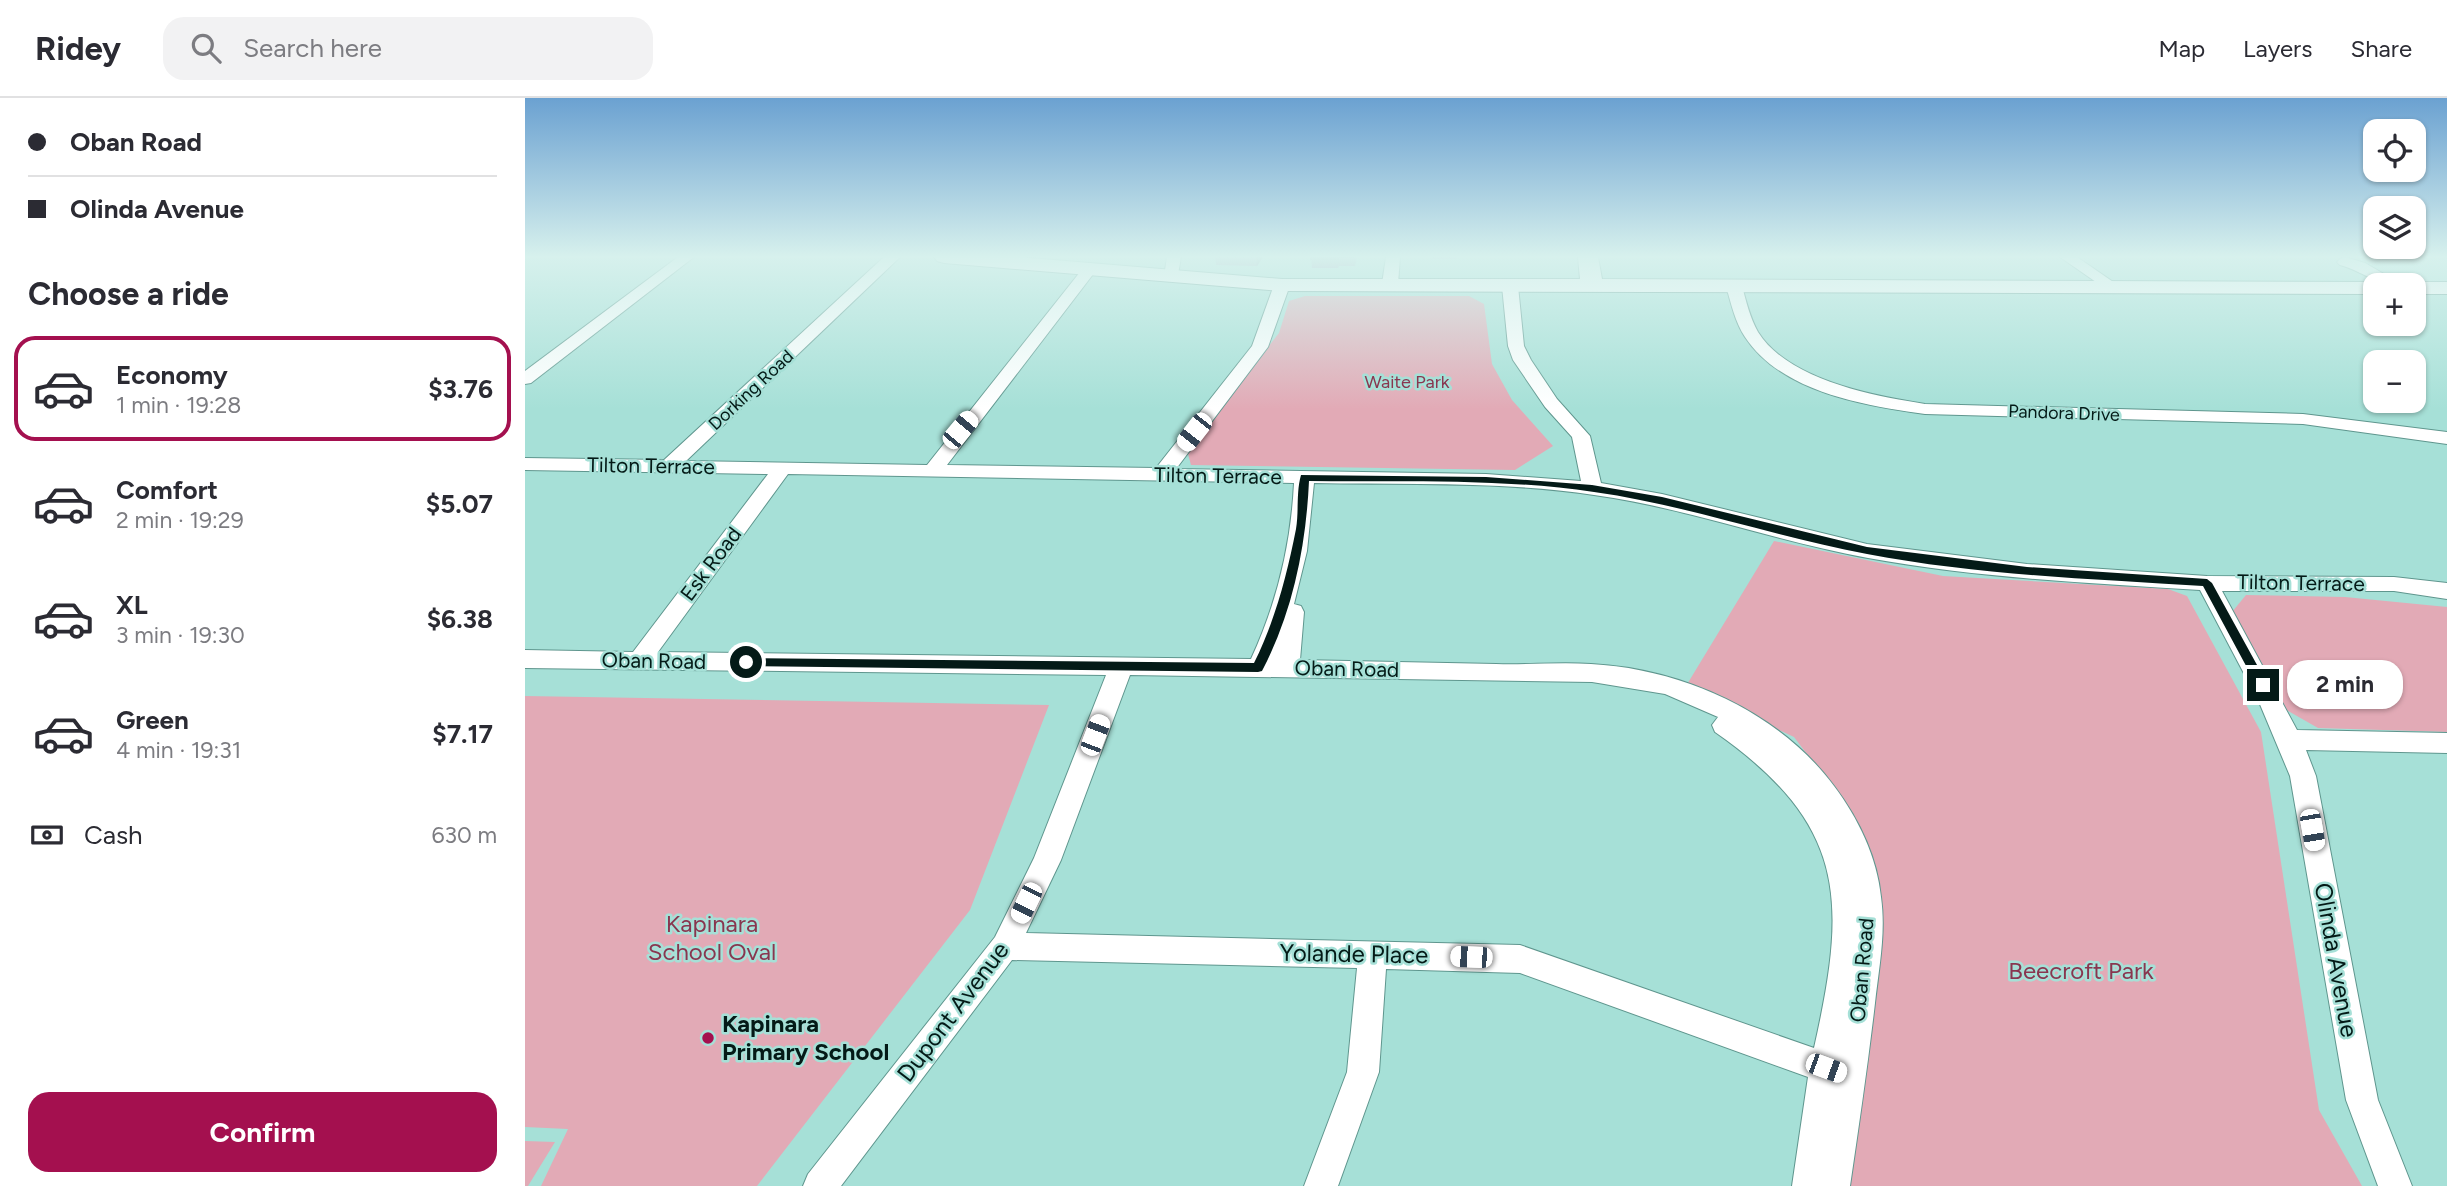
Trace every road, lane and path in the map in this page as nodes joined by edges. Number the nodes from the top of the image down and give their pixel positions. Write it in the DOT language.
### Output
graph roads {
  1 [pos="620,308"];
  2 [pos="839,308"];
  3 [pos="1060,308"];
  4 [pos="1274,308"];
  5 [pos="1512,308"];
  6 [pos="1742,308"];
  7 [pos="525,379"];
  8 [pos="2447,438"];
  9 [pos="525,464"];
  10 [pos="670,466"];
  11 [pos="783,468"];
  12 [pos="932,472"];
  13 [pos="1161,475"];
  14 [pos="1304,478"];
  15 [pos="1328,478"];
  16 [pos="1592,488"];
  17 [pos="2207,583"];
  18 [pos="2447,592"];
  19 [pos="525,659"];
  20 [pos="639,660"];
  21 [pos="1121,667"];
  22 [pos="1258,667"];
  23 [pos="1289,667"];
  24 [pos="2290,740"];
  25 [pos="2447,743"];
  26 [pos="1005,946"];
  27 [pos="1373,954"];
  28 [pos="1838,1072"];
  29 [pos="820,1186"];
  30 [pos="1321,1186"];
  31 [pos="1809,1186"];
  32 [pos="1833,1186"];
  33 [pos="2395,1186"];
  1 -- 7 [label="street"];
  2 -- 10 [label="street, Dorking Road"];
  3 -- 12 [label="street"];
  4 -- 13 [label="street"];
  5 -- 16 [label="street"];
  6 -- 8 [label="street, Pandora Drive"];
  9 -- 10 [label="street, Tilton Terrace"];
  10 -- 11 [label="street, Tilton Terrace"];
  11 -- 12 [label="street, Tilton Terrace"];
  11 -- 20 [label="street, Esk Road"];
  12 -- 13 [label="street, Tilton Terrace"];
  13 -- 14 [label="street, Tilton Terrace"];
  14 -- 15 [label="street, Tilton Terrace"];
  14 -- 22 [label="street"];
  15 -- 16 [label="street, Tilton Terrace"];
  15 -- 23 [label="street"];
  16 -- 17 [label="street, Tilton Terrace"];
  17 -- 18 [label="street, Tilton Terrace"];
  17 -- 24 [label="street, Olinda Avenue"];
  19 -- 20 [label="street, Oban Road"];
  20 -- 21 [label="street, Oban Road"];
  21 -- 22 [label="street, Oban Road"];
  21 -- 26 [label="street, Dupont Avenue"];
  22 -- 23 [label="street, Oban Road"];
  23 -- 28 [label="street, Oban Road"];
  24 -- 25 [label="street"];
  24 -- 33 [label="street, Olinda Avenue"];
  26 -- 27 [label="street, Yolande Place"];
  26 -- 29 [label="street, Dupont Avenue"];
  27 -- 28 [label="street, Yolande Place"];
  27 -- 30 [label="street"];
  28 -- 31 [label="street, Oban Road"];
  28 -- 32 [label="street, Oban Road"];
}
